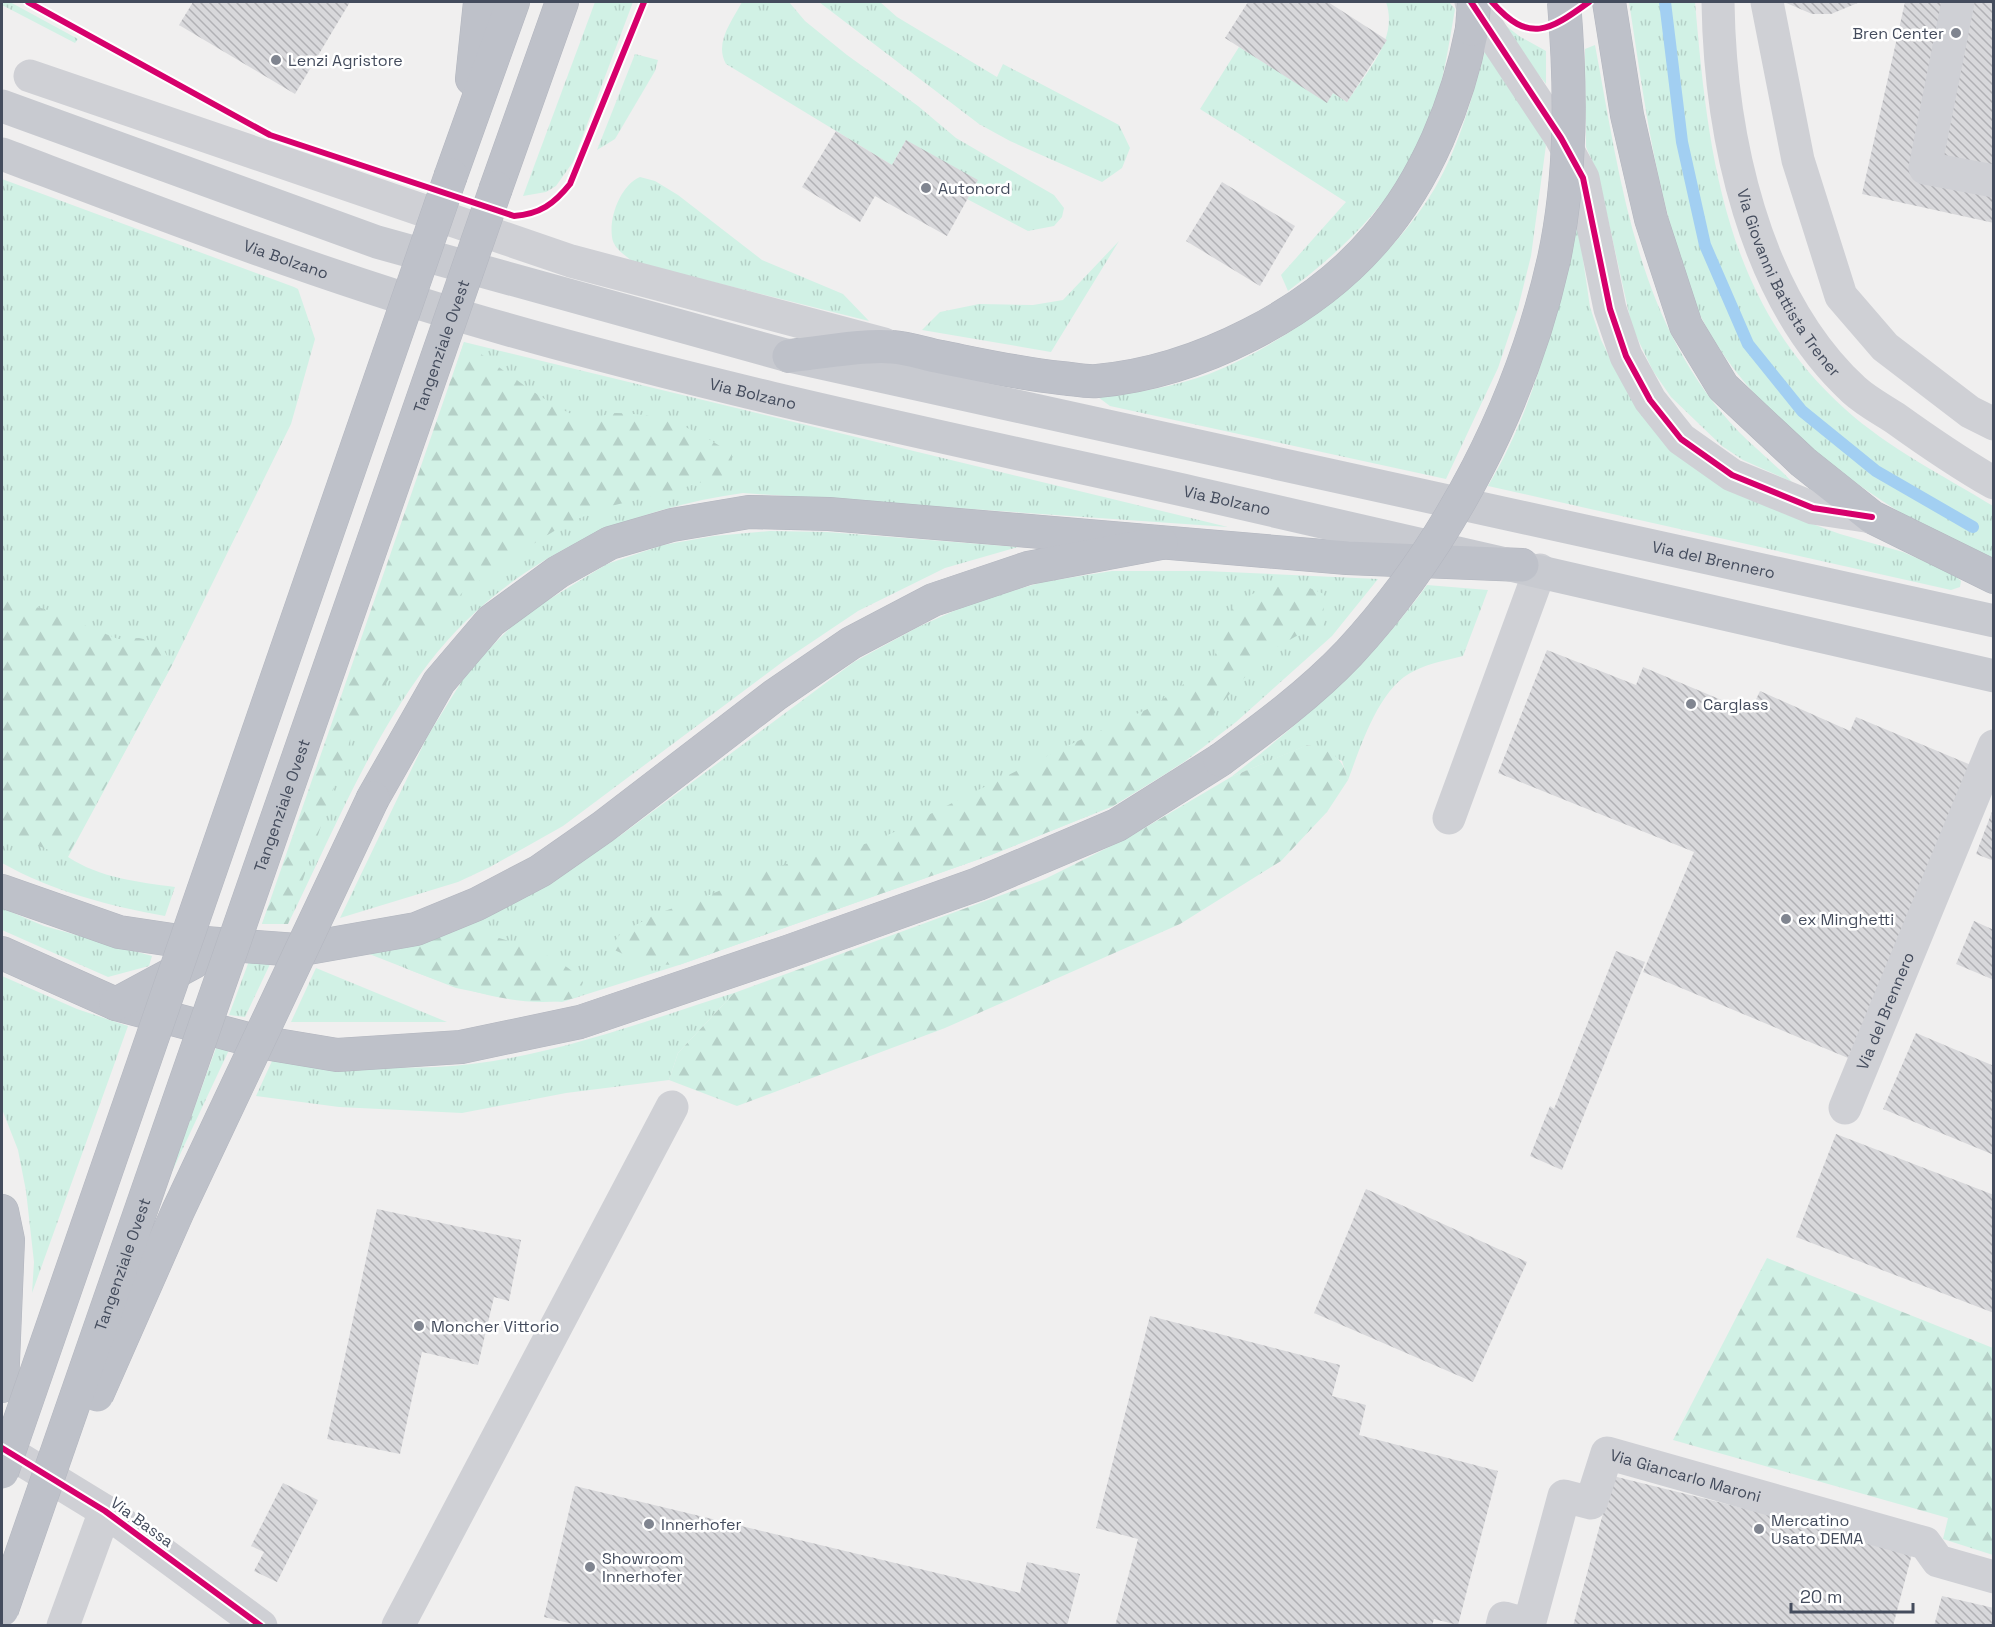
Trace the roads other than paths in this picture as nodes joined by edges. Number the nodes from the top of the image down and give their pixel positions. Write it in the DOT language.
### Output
graph roads {
  1 [pos="480,2"];
  2 [pos="513,2"];
  3 [pos="562,2"];
  4 [pos="1564,2"];
  5 [pos="1609,2"];
  6 [pos="1718,2"];
  7 [pos="1767,2"];
  8 [pos="1958,2"];
  9 [pos="1472,11"];
  10 [pos="30,76"];
  11 [pos="2,106"];
  12 [pos="468,129"];
  13 [pos="2,154"];
  14 [pos="1994,181"];
  15 [pos="632,277"];
  16 [pos="694,330"];
  17 [pos="891,346"];
  18 [pos="789,356"];
  19 [pos="1994,424"];
  20 [pos="1994,483"];
  21 [pos="1872,517"];
  22 [pos="1161,543"];
  23 [pos="1531,567"];
  24 [pos="1994,578"];
  25 [pos="1994,621"];
  26 [pos="1994,676"];
  27 [pos="1994,746"];
  28 [pos="1449,818"];
  29 [pos="2,891"];
  30 [pos="227,945"];
  31 [pos="2,953"];
  32 [pos="116,1004"];
  33 [pos="672,1107"];
  34 [pos="1845,1108"];
  35 [pos="2,1211"];
  36 [pos="2,1386"];
  37 [pos="2,1448"];
  38 [pos="2,1472"];
  39 [pos="105,1511"];
  40 [pos="1994,1577"];
  41 [pos="2,1610"];
  42 [pos="63,1626"];
  43 [pos="261,1626"];
  44 [pos="398,1626"];
  45 [pos="1502,1626"];
  1 -- 12 [label="highway"];
  2 -- 12 [label="highway"];
  3 -- 41 [label="highway, Tangenziale Ovest, bridge"];
  4 -- 32 [label="highway, bridge"];
  5 -- 21 [label="highway"];
  6 -- 20 [label="street, Via Giovanni Battista Trener"];
  7 -- 19 [label="street"];
  8 -- 14 [label="street"];
  9 -- 17 [label="highway"];
  9 -- 21 [label="street"];
  10 -- 15 [label="street"];
  11 -- 16 [label="main road"];
  12 -- 38 [label="highway, bridge"];
  13 -- 23 [label="main road, Via Bolzano"];
  15 -- 16 [label="street"];
  15 -- 17 [label="street"];
  16 -- 18 [label="main road"];
  17 -- 18 [label="highway"];
  18 -- 25 [label="main road, Via del Brennero"];
  21 -- 24 [label="highway"];
  22 -- 23 [label="highway"];
  22 -- 30 [label="highway"];
  22 -- 41 [label="highway, bridge"];
  23 -- 26 [label="main road"];
  23 -- 28 [label="street"];
  27 -- 34 [label="street, Via del Brennero"];
  29 -- 30 [label="highway"];
  30 -- 32 [label="highway"];
  31 -- 32 [label="highway"];
  33 -- 44 [label="street"];
  35 -- 36 [label="highway"];
  37 -- 39 [label="street, Via Bassa"];
  39 -- 42 [label="street"];
  39 -- 43 [label="street, Via Bassa"];
  40 -- 45 [label="street, Via Giancarlo Maroni"];
}
